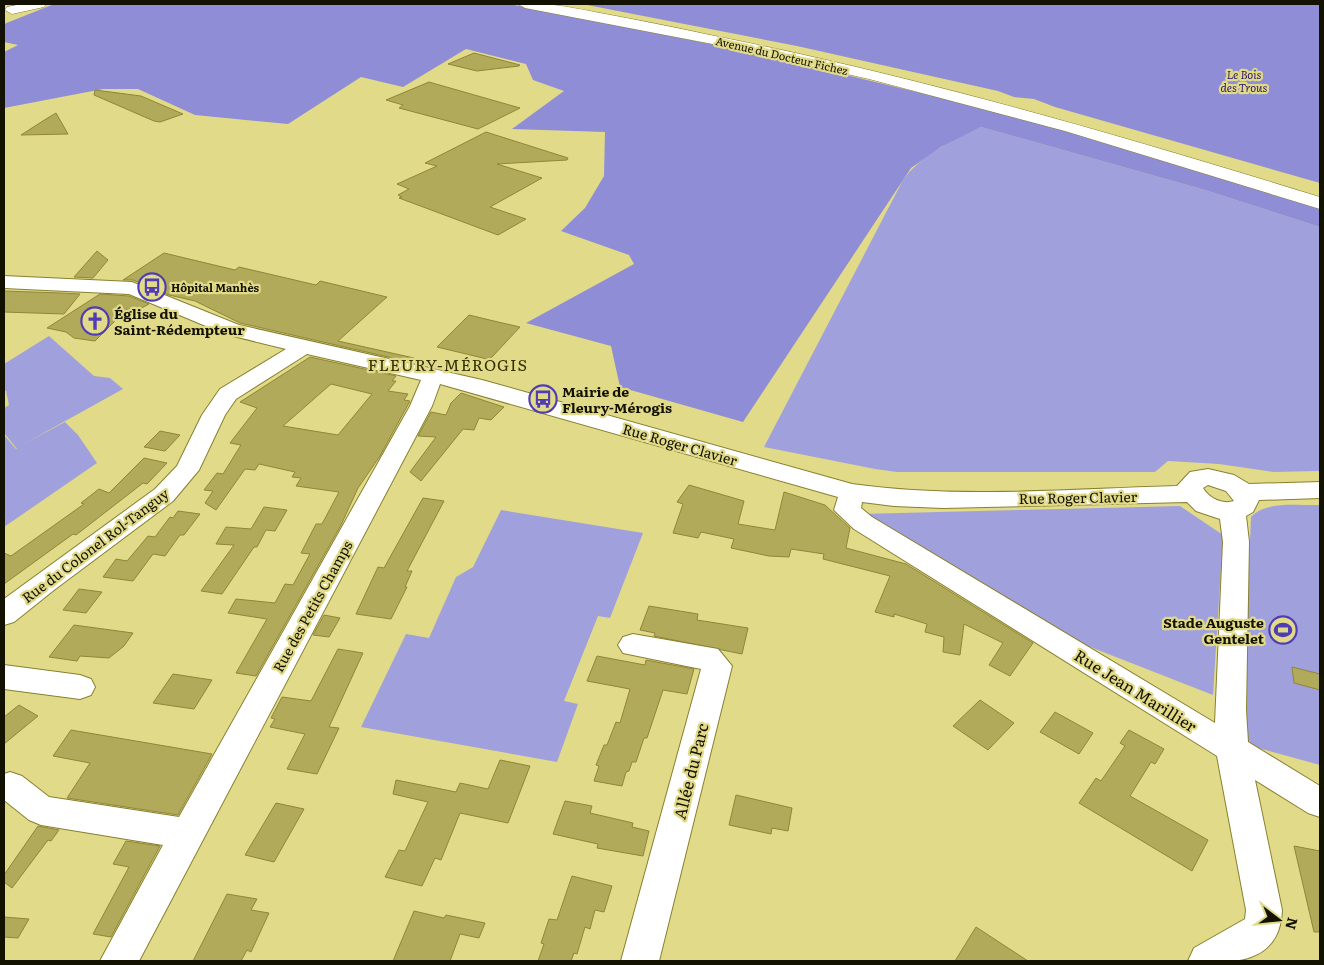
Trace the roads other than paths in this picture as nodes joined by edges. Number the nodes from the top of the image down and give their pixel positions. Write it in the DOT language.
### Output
graph roads {
  1 [pos="30,4"];
  2 [pos="39,4"];
  3 [pos="524,4"];
  4 [pos="565,4"];
  5 [pos="8,12"];
  6 [pos="1320,190"];
  7 [pos="1320,203"];
  8 [pos="4,282"];
  9 [pos="303,347"];
  10 [pos="434,377"];
  11 [pos="1320,490"];
  12 [pos="852,492"];
  13 [pos="1238,502"];
  14 [pos="4,615"];
  15 [pos="633,646"];
  16 [pos="4,677"];
  17 [pos="80,686"];
  18 [pos="1232,749"];
  19 [pos="10,786"];
  20 [pos="1320,803"];
  21 [pos="188,834"];
  22 [pos="119,961"];
  23 [pos="640,961"];
  24 [pos="1207,961"];
  1 -- 5 [label="main road"];
  2 -- 5 [label="main road"];
  3 -- 7 [label="main road, Avenue du Docteur Fichez"];
  4 -- 6 [label="main road"];
  8 -- 9 [label="street, Rue Roger Clavier"];
  9 -- 10 [label="street, Rue Roger Clavier"];
  9 -- 14 [label="street, Rue du Colonel Rol-Tanguy"];
  10 -- 12 [label="street, Rue Roger Clavier"];
  10 -- 21 [label="street, Rue des Petits Champs"];
  11 -- 13 [label="street"];
  12 -- 13 [label="street, Rue Roger Clavier"];
  12 -- 18 [label="street, Rue Jean Marillier"];
  13 -- 18 [label="street"];
  15 -- 23 [label="street, Allée du Parc"];
  16 -- 17 [label="street"];
  18 -- 20 [label="street"];
  18 -- 24 [label="street"];
  19 -- 21 [label="street"];
  21 -- 22 [label="street, Rue des Petits Champs"];
}
